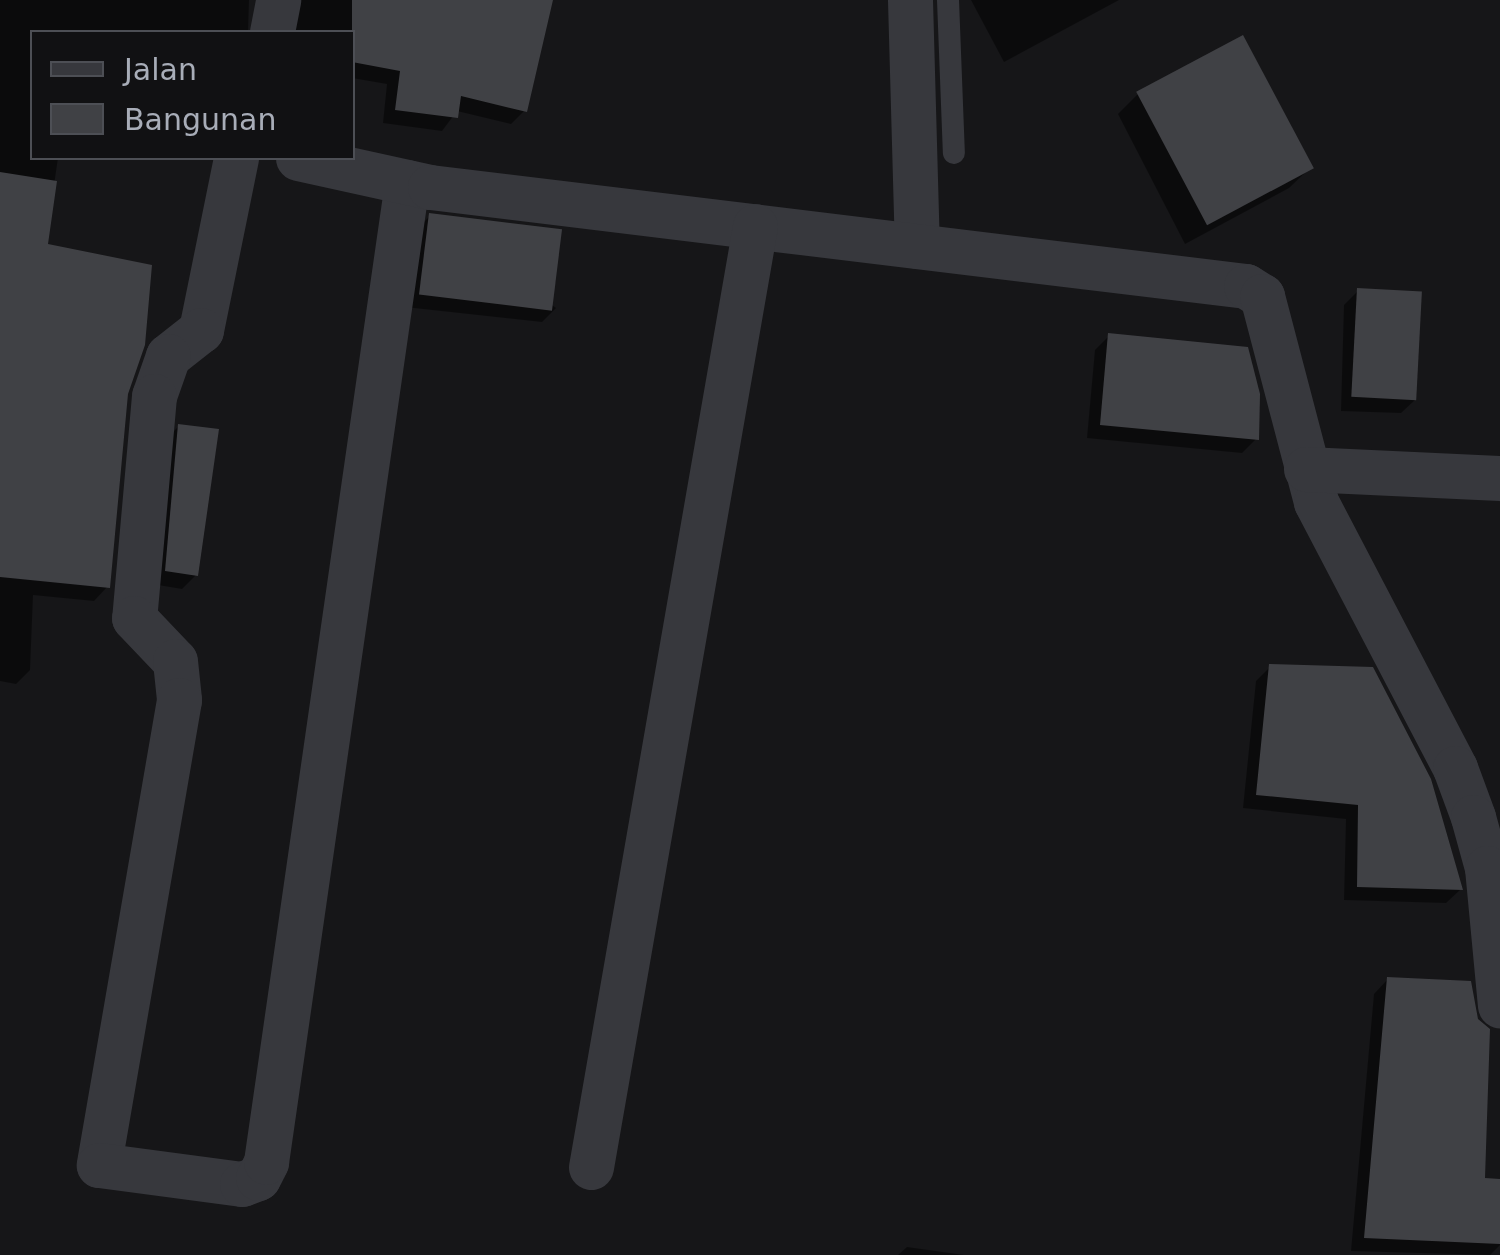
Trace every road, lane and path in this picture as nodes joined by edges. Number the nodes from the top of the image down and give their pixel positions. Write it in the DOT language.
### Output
graph roads {
  1 [pos="278,0"];
  2 [pos="910,0"];
  3 [pos="948,0"];
  4 [pos="272,30"];
  5 [pos="954,154"];
  6 [pos="236,160"];
  7 [pos="307,160"];
  8 [pos="407,182"];
  9 [pos="755,226"];
  10 [pos="916,246"];
  11 [pos="1306,469"];
  12 [pos="1500,478"];
  13 [pos="1500,1005"];
  14 [pos="591,1167"];
  1 -- 4 [label="street"];
  2 -- 10 [label="street"];
  3 -- 5 [label="lane"];
  6 -- 8 [label="street"];
  7 -- 8 [label="street"];
  8 -- 9 [label="street"];
  9 -- 10 [label="street"];
  9 -- 14 [label="street"];
  10 -- 11 [label="street"];
  11 -- 12 [label="street"];
  11 -- 13 [label="street"];
}
